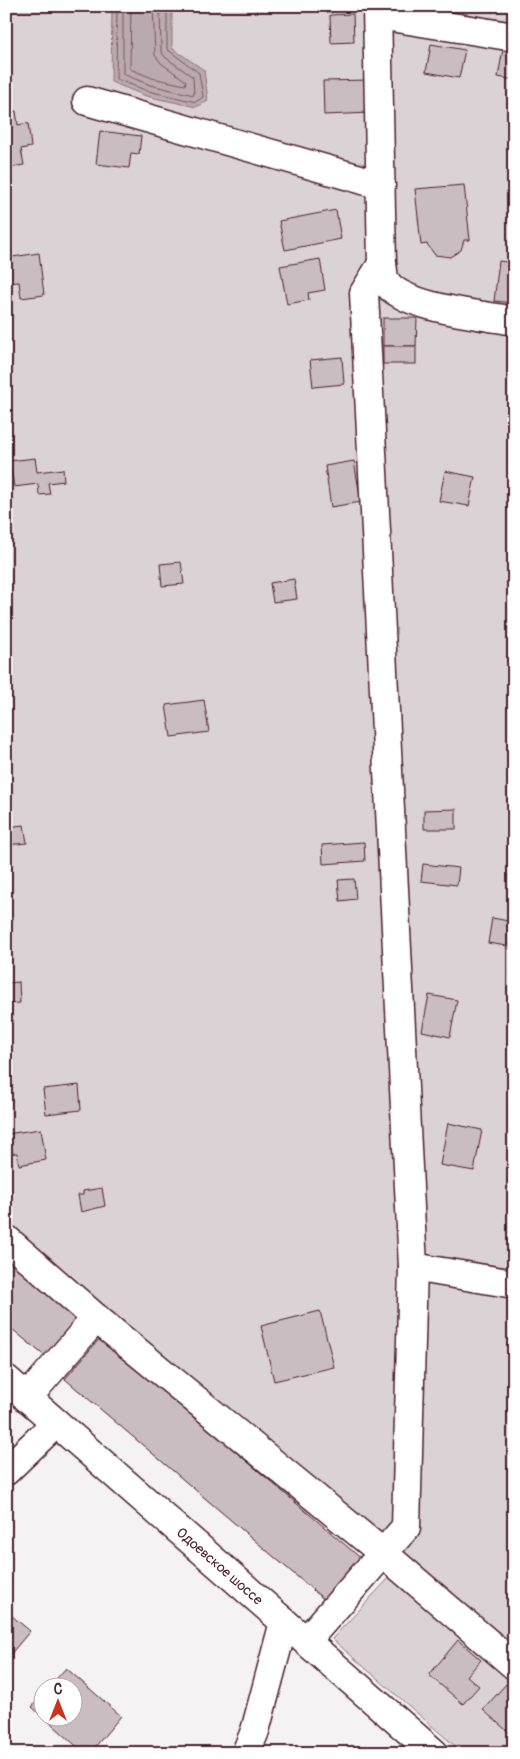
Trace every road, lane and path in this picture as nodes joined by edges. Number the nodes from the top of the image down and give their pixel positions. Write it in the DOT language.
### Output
graph roads {
  1 [pos="377,11"];
  2 [pos="514,37"];
  3 [pos="86,101"];
  4 [pos="381,185"];
  5 [pos="382,264"];
  6 [pos="514,321"];
  7 [pos="6,1239"];
  8 [pos="413,1268"];
  9 [pos="514,1284"];
  10 [pos="96,1318"];
  11 [pos="6,1379"];
  12 [pos="28,1398"];
  13 [pos="56,1423"];
  14 [pos="6,1471"];
  15 [pos="383,1553"];
  16 [pos="284,1622"];
  17 [pos="306,1641"];
  18 [pos="514,1665"];
  19 [pos="246,1753"];
  20 [pos="434,1753"];
  1 -- 2 [label="main road"];
  1 -- 4 [label="main road"];
  3 -- 4 [label="main road"];
  4 -- 5 [label="main road"];
  5 -- 6 [label="main road"];
  5 -- 8 [label="main road"];
  7 -- 10 [label="main road"];
  8 -- 9 [label="main road"];
  8 -- 15 [label="main road"];
  10 -- 12 [label="main road"];
  10 -- 15 [label="main road"];
  11 -- 12 [label="main road, Одоевское шоссе"];
  12 -- 13 [label="main road, Одоевское шоссе"];
  13 -- 14 [label="main road"];
  13 -- 16 [label="main road, Одоевское шоссе"];
  15 -- 17 [label="main road"];
  15 -- 18 [label="main road"];
  16 -- 17 [label="main road, Одоевское шоссе"];
  16 -- 19 [label="main road"];
  17 -- 20 [label="main road, Одоевское шоссе"];
}
